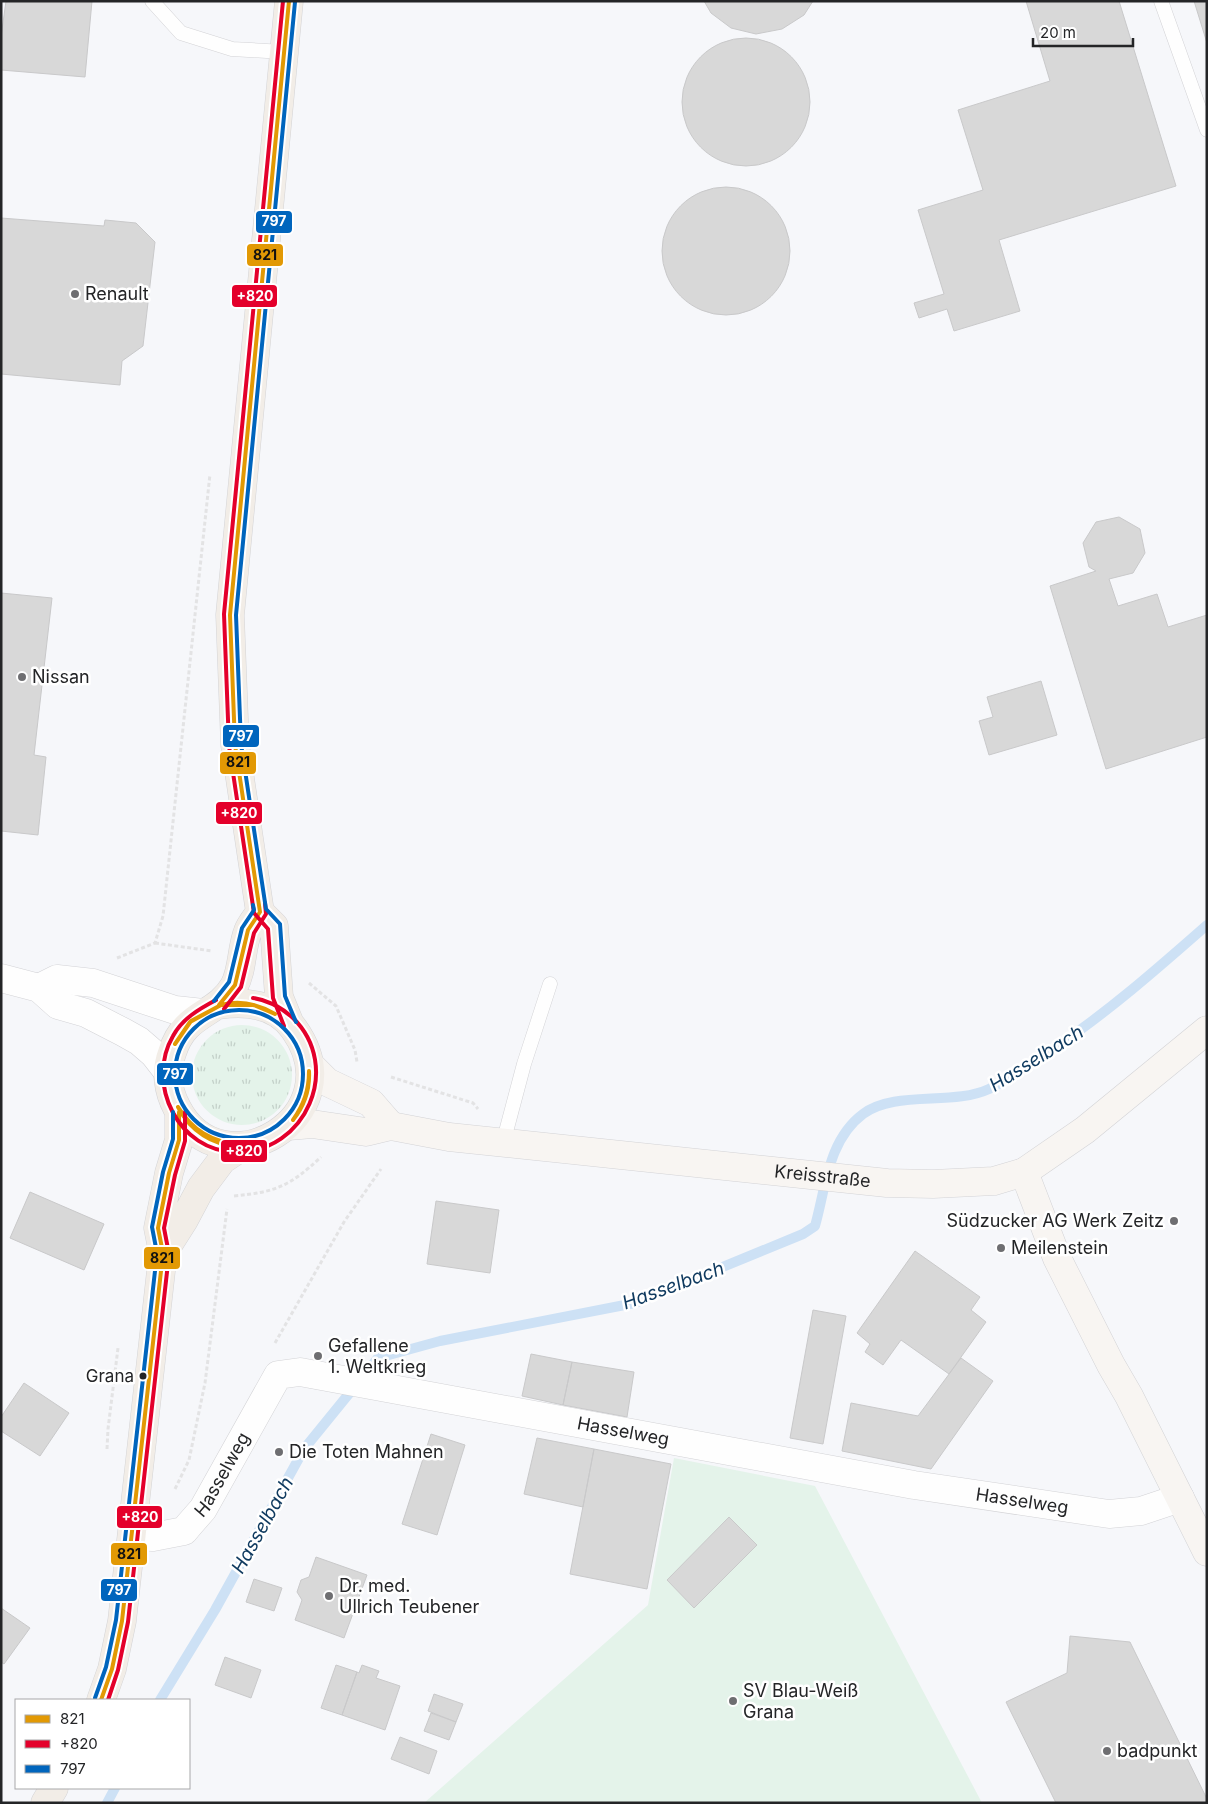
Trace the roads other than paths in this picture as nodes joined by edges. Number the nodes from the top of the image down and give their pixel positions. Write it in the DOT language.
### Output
graph roads {
  1 [pos="152,1"];
  2 [pos="289,1"];
  3 [pos="1161,1"];
  4 [pos="284,52"];
  5 [pos="1207,130"];
  6 [pos="260,912"];
  7 [pos="1,978"];
  8 [pos="550,984"];
  9 [pos="39,988"];
  10 [pos="211,1009"];
  11 [pos="290,1024"];
  12 [pos="1207,1030"];
  13 [pos="310,1065"];
  14 [pos="168,1072"];
  15 [pos="179,1112"];
  16 [pos="288,1126"];
  17 [pos="391,1126"];
  18 [pos="503,1142"];
  19 [pos="243,1146"];
  20 [pos="1024,1172"];
  21 [pos="163,1253"];
  22 [pos="1180,1498"];
  23 [pos="143,1537"];
  24 [pos="1207,1552"];
  25 [pos="100,1699"];
  26 [pos="53,1789"];
  27 [pos="45,1803"];
  1 -- 4 [label="lane"];
  2 -- 4 [label="main road"];
  3 -- 5 [label="lane"];
  4 -- 6 [label="main road"];
  6 -- 10 [label="main road"];
  6 -- 11 [label="main road"];
  7 -- 9 [label="street"];
  8 -- 18 [label="lane"];
  9 -- 10 [label="street"];
  9 -- 14 [label="street"];
  10 -- 11 [label="main road"];
  10 -- 14 [label="main road"];
  11 -- 13 [label="main road"];
  12 -- 20 [label="main road, Kreisstraße"];
  13 -- 16 [label="main road"];
  13 -- 17 [label="main road"];
  14 -- 15 [label="main road"];
  15 -- 19 [label="main road"];
  15 -- 21 [label="main road"];
  16 -- 17 [label="main road, Kreisstraße"];
  16 -- 19 [label="main road"];
  17 -- 18 [label="main road, Kreisstraße"];
  18 -- 20 [label="main road, Kreisstraße"];
  19 -- 21 [label="main road"];
  20 -- 22 [label="main road"];
  21 -- 23 [label="main road"];
  22 -- 23 [label="street, Hasselweg"];
  22 -- 24 [label="main road"];
  23 -- 25 [label="main road"];
  26 -- 27 [label="main road"];
}
